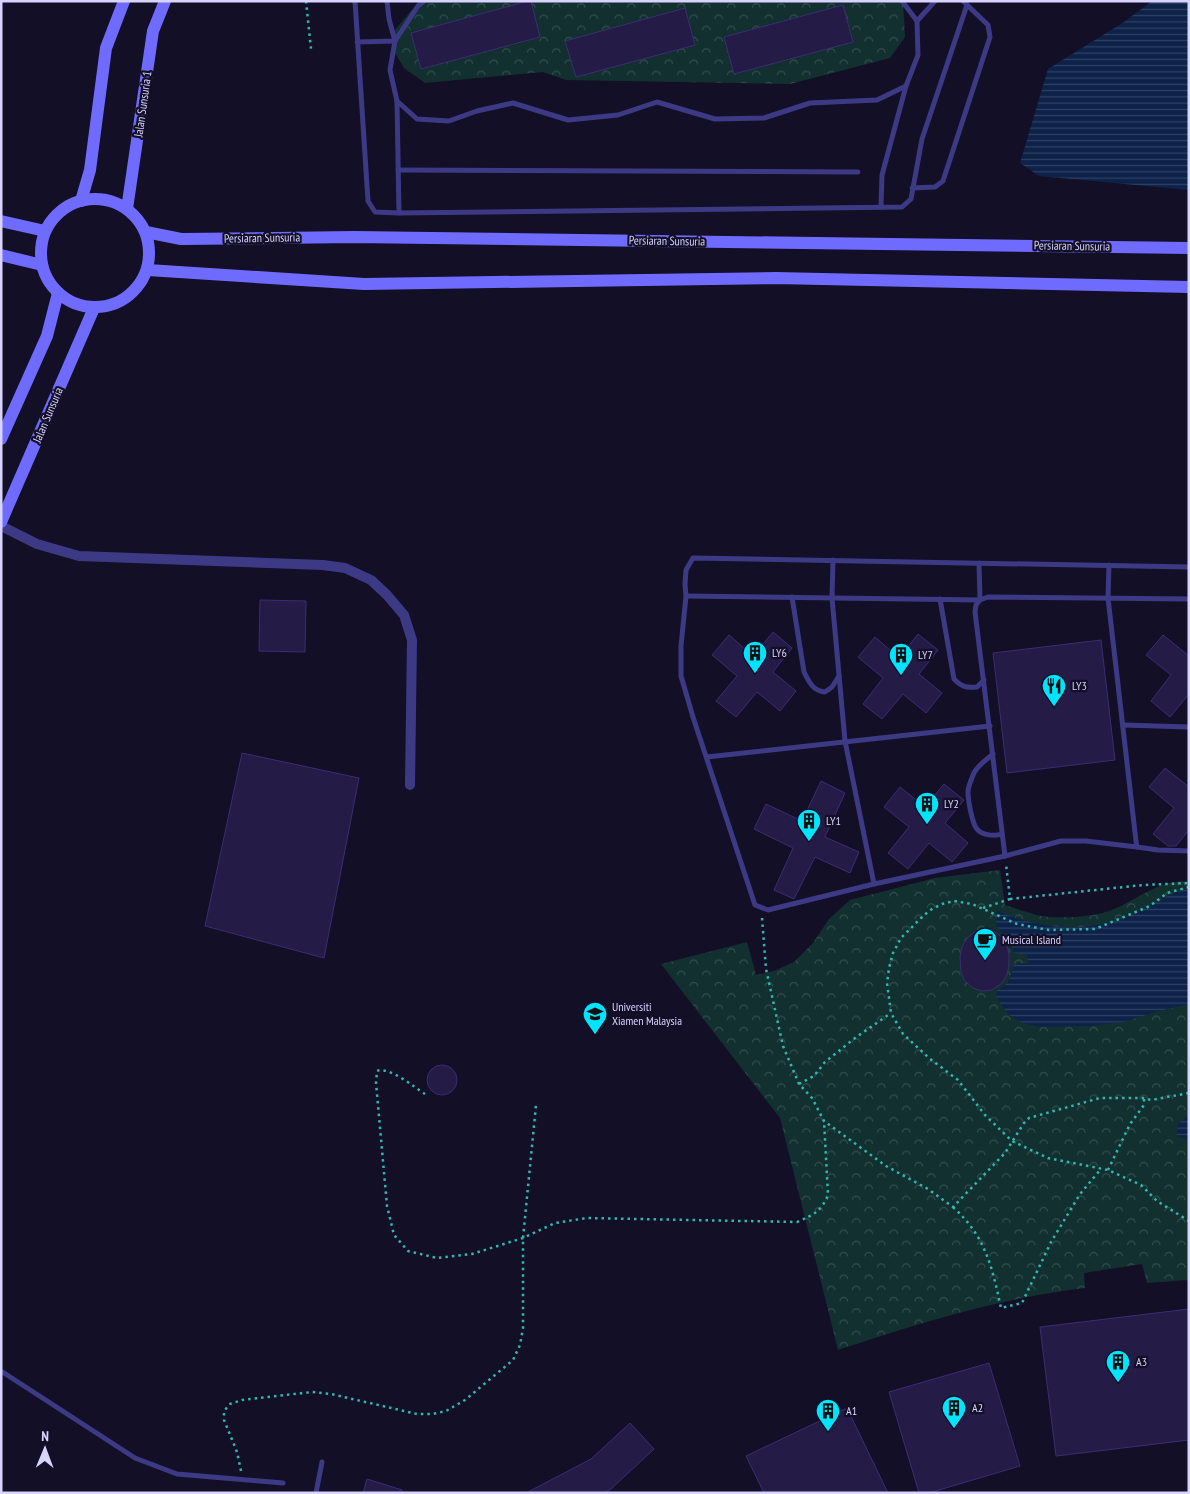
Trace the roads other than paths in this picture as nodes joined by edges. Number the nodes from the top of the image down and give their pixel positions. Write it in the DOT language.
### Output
graph roads {
  1 [pos="124,1"];
  2 [pos="165,1"];
  3 [pos="355,1"];
  4 [pos="388,1"];
  5 [pos="424,1"];
  6 [pos="902,1"];
  7 [pos="924,1"];
  8 [pos="935,1"];
  9 [pos="965,3"];
  10 [pos="930,7"];
  11 [pos="917,21"];
  12 [pos="395,41"];
  13 [pos="357,42"];
  14 [pos="906,86"];
  15 [pos="397,101"];
  16 [pos="398,170"];
  17 [pos="858,172"];
  18 [pos="912,188"];
  19 [pos="81,201"];
  20 [pos="881,207"];
  21 [pos="127,209"];
  22 [pos="399,213"];
  23 [pos="1,221"];
  24 [pos="46,231"];
  25 [pos="146,232"];
  26 [pos="1189,248"];
  27 [pos="1,255"];
  28 [pos="42,265"];
  29 [pos="148,270"];
  30 [pos="1189,287"];
  31 [pos="58,293"];
  32 [pos="94,308"];
  33 [pos="1,439"];
  34 [pos="1,524"];
  35 [pos="832,560"];
  36 [pos="979,563"];
  37 [pos="1109,565"];
  38 [pos="1189,568"];
  39 [pos="686,596"];
  40 [pos="792,597"];
  41 [pos="832,598"];
  42 [pos="1108,598"];
  43 [pos="940,599"];
  44 [pos="1189,599"];
  45 [pos="980,600"];
  46 [pos="839,676"];
  47 [pos="984,680"];
  48 [pos="1123,725"];
  49 [pos="990,726"];
  50 [pos="1189,727"];
  51 [pos="845,741"];
  52 [pos="993,754"];
  53 [pos="707,757"];
  54 [pos="410,785"];
  55 [pos="1002,834"];
  56 [pos="1138,846"];
  57 [pos="1189,852"];
  58 [pos="1005,856"];
  59 [pos="874,884"];
  60 [pos="1,1371"];
  61 [pos="322,1462"];
  62 [pos="283,1483"];
  63 [pos="316,1493"];
  1 -- 19 [label="street"];
  2 -- 21 [label="street, Jalan Sunsuria 1"];
  3 -- 13 [label="lane"];
  4 -- 12 [label="lane"];
  5 -- 12 [label="lane"];
  6 -- 11 [label="lane"];
  7 -- 10 [label="lane"];
  8 -- 10 [label="lane"];
  9 -- 18 [label="lane"];
  9 -- 18 [label="lane"];
  10 -- 11 [label="lane"];
  11 -- 14 [label="lane"];
  12 -- 13 [label="lane"];
  12 -- 15 [label="lane"];
  13 -- 22 [label="lane"];
  14 -- 15 [label="lane"];
  14 -- 20 [label="lane"];
  15 -- 16 [label="lane"];
  16 -- 17 [label="lane"];
  16 -- 22 [label="lane"];
  18 -- 20 [label="lane"];
  19 -- 21 [label="street"];
  19 -- 24 [label="street"];
  20 -- 22 [label="lane"];
  21 -- 25 [label="street"];
  23 -- 24 [label="street"];
  24 -- 28 [label="street"];
  25 -- 26 [label="street, Persiaran Sunsuria"];
  25 -- 29 [label="street"];
  27 -- 28 [label="street"];
  28 -- 31 [label="street"];
  29 -- 30 [label="street"];
  29 -- 32 [label="street"];
  31 -- 32 [label="street"];
  31 -- 33 [label="street"];
  32 -- 34 [label="street, Jalan Sunsuria"];
  34 -- 54 [label="street"];
  35 -- 36 [label="lane"];
  35 -- 39 [label="lane"];
  35 -- 41 [label="lane"];
  36 -- 37 [label="lane"];
  36 -- 45 [label="lane"];
  37 -- 38 [label="lane"];
  37 -- 42 [label="lane"];
  39 -- 40 [label="lane"];
  39 -- 53 [label="lane"];
  40 -- 41 [label="lane"];
  40 -- 46 [label="lane"];
  41 -- 43 [label="lane"];
  41 -- 46 [label="lane"];
  42 -- 44 [label="lane"];
  42 -- 45 [label="lane"];
  42 -- 48 [label="lane"];
  43 -- 45 [label="lane"];
  43 -- 47 [label="lane"];
  45 -- 47 [label="lane"];
  46 -- 51 [label="lane"];
  47 -- 49 [label="lane"];
  48 -- 50 [label="lane"];
  48 -- 56 [label="lane"];
  49 -- 51 [label="lane"];
  49 -- 52 [label="lane"];
  51 -- 53 [label="lane"];
  51 -- 59 [label="lane"];
  52 -- 55 [label="lane"];
  52 -- 55 [label="lane"];
  53 -- 59 [label="lane"];
  55 -- 58 [label="lane"];
  56 -- 57 [label="lane"];
  56 -- 58 [label="lane"];
  58 -- 59 [label="lane"];
  60 -- 62 [label="lane"];
  61 -- 63 [label="lane"];
}
